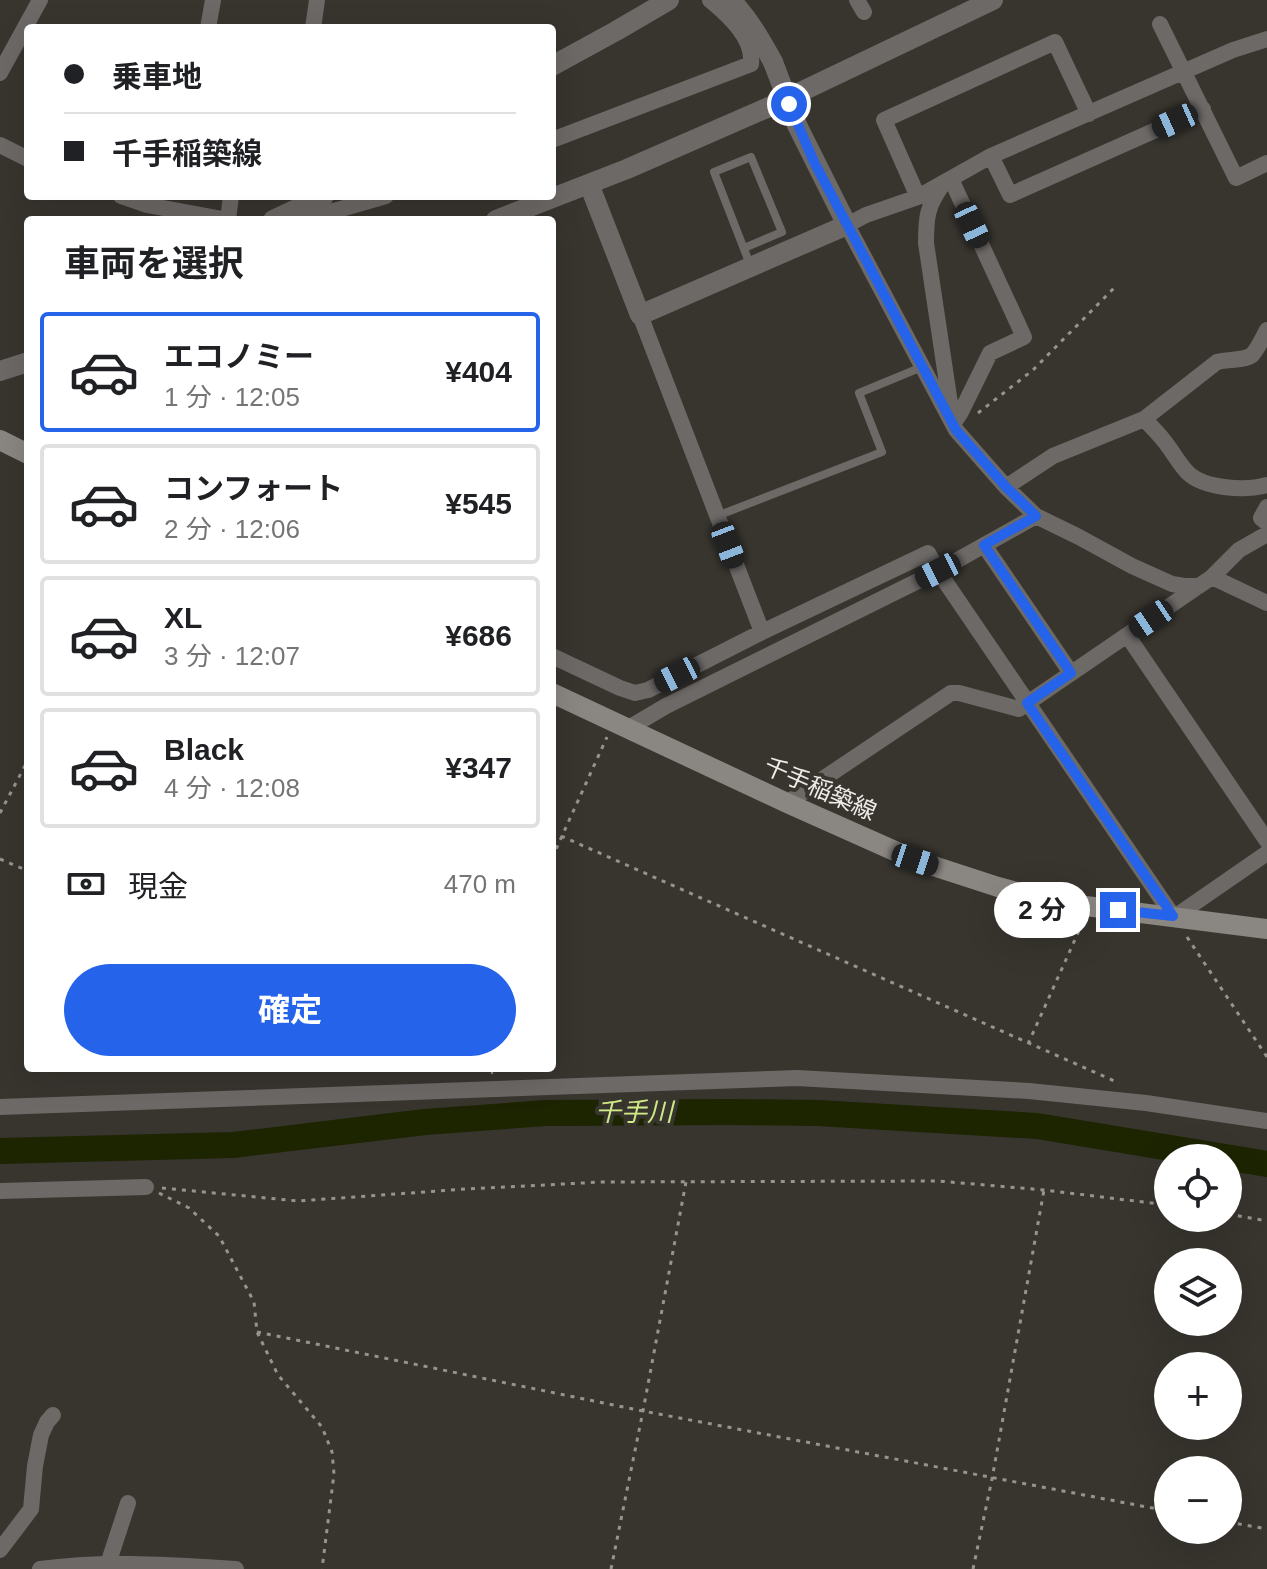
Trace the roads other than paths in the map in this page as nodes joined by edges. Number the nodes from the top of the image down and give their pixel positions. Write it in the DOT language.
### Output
graph roads {
  1 [pos="40,0"];
  2 [pos="213,0"];
  3 [pos="317,0"];
  4 [pos="669,0"];
  5 [pos="710,0"];
  6 [pos="731,0"];
  7 [pos="993,0"];
  8 [pos="31,24"];
  9 [pos="209,24"];
  10 [pos="314,24"];
  11 [pos="1160,24"];
  12 [pos="1267,39"];
  13 [pos="20,55"];
  14 [pos="556,64"];
  15 [pos="1184,71"];
  16 [pos="0,73"];
  17 [pos="1203,109"];
  18 [pos="1089,114"];
  19 [pos="556,138"];
  20 [pos="0,145"];
  21 [pos="991,156"];
  22 [pos="24,157"];
  23 [pos="1267,163"];
  24 [pos="947,181"];
  25 [pos="589,184"];
  26 [pos="556,197"];
  27 [pos="918,197"];
  28 [pos="148,200"];
  29 [pos="319,200"];
  30 [pos="372,200"];
  31 [pos="548,200"];
  32 [pos="303,214"];
  33 [pos="212,216"];
  34 [pos="506,216"];
  35 [pos="847,225"];
  36 [pos="748,258"];
  37 [pos="640,315"];
  38 [pos="1267,330"];
  39 [pos="24,363"];
  40 [pos="923,367"];
  41 [pos="0,371"];
  42 [pos="1144,419"];
  43 [pos="953,424"];
  44 [pos="2,445"];
  45 [pos="24,453"];
  46 [pos="1006,487"];
  47 [pos="1266,488"];
  48 [pos="1267,507"];
  49 [pos="717,516"];
  50 [pos="1036,516"];
  51 [pos="1267,523"];
  52 [pos="1267,534"];
  53 [pos="984,545"];
  54 [pos="938,571"];
  55 [pos="1206,581"];
  56 [pos="1267,603"];
  57 [pos="762,632"];
  58 [pos="1127,635"];
  59 [pos="556,658"];
  60 [pos="1071,673"];
  61 [pos="556,695"];
  62 [pos="1027,703"];
  63 [pos="620,726"];
  64 [pos="787,803"];
  65 [pos="1267,841"];
  66 [pos="1267,853"];
  67 [pos="1175,916"];
  68 [pos="1267,929"];
  69 [pos="0,1107"];
  70 [pos="1267,1121"];
  71 [pos="146,1187"];
  72 [pos="0,1191"];
  73 [pos="53,1415"];
  74 [pos="128,1503"];
  75 [pos="0,1550"];
  76 [pos="108,1564"];
  77 [pos="40,1569"];
  78 [pos="236,1569"];
  1 -- 8 [label="street"];
  2 -- 9 [label="street"];
  3 -- 10 [label="street"];
  4 -- 14 [label="street"];
  5 -- 19 [label="street"];
  6 -- 35 [label="street, bridge"];
  7 -- 25 [label="street"];
  11 -- 15 [label="street"];
  12 -- 15 [label="street"];
  13 -- 16 [label="street"];
  15 -- 17 [label="street"];
  15 -- 18 [label="street"];
  17 -- 21 [label="street"];
  17 -- 23 [label="street"];
  18 -- 21 [label="street"];
  18 -- 27 [label="street"];
  20 -- 22 [label="street"];
  21 -- 24 [label="street"];
  24 -- 27 [label="street"];
  24 -- 43 [label="street"];
  24 -- 43 [label="street"];
  25 -- 26 [label="street"];
  25 -- 37 [label="street"];
  27 -- 35 [label="street"];
  28 -- 33 [label="street"];
  29 -- 32 [label="street"];
  30 -- 32 [label="street"];
  31 -- 34 [label="street"];
  35 -- 36 [label="street"];
  35 -- 40 [label="street"];
  36 -- 36 [label="lane"];
  36 -- 37 [label="street"];
  37 -- 49 [label="street"];
  38 -- 42 [label="street"];
  39 -- 41 [label="street"];
  40 -- 43 [label="street"];
  40 -- 49 [label="lane"];
  42 -- 46 [label="street"];
  42 -- 47 [label="street"];
  43 -- 46 [label="street"];
  44 -- 45 [label="main road"];
  46 -- 50 [label="street"];
  48 -- 51 [label="street"];
  49 -- 57 [label="street"];
  50 -- 53 [label="street"];
  50 -- 55 [label="street"];
  52 -- 55 [label="street"];
  53 -- 54 [label="street"];
  53 -- 60 [label="street"];
  54 -- 57 [label="street"];
  54 -- 62 [label="street"];
  54 -- 63 [label="street"];
  55 -- 56 [label="street"];
  55 -- 58 [label="street"];
  57 -- 59 [label="street"];
  58 -- 60 [label="street"];
  58 -- 65 [label="street"];
  60 -- 62 [label="street"];
  61 -- 63 [label="main road, 千手稲築線"];
  62 -- 64 [label="street"];
  62 -- 67 [label="street"];
  63 -- 64 [label="main road, 千手稲築線"];
  64 -- 67 [label="main road, 千手稲築線"];
  66 -- 67 [label="street"];
  67 -- 68 [label="main road, 千手稲築線"];
  69 -- 70 [label="street"];
  71 -- 72 [label="street"];
  73 -- 75 [label="street"];
  74 -- 76 [label="street"];
  76 -- 77 [label="street"];
  76 -- 78 [label="street"];
}
